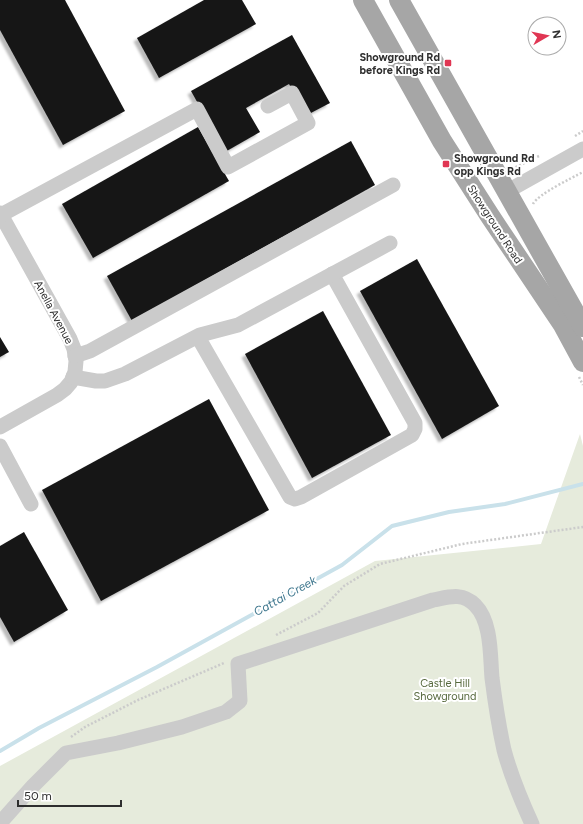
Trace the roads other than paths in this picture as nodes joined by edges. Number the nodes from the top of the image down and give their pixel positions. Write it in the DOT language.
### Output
graph roads {
  1 [pos="364,0"];
  2 [pos="400,0"];
  3 [pos="268,106"];
  4 [pos="583,149"];
  5 [pos="393,185"];
  6 [pos="506,192"];
  7 [pos="1,214"];
  8 [pos="390,243"];
  9 [pos="332,274"];
  10 [pos="583,327"];
  11 [pos="198,337"];
  12 [pos="75,356"];
  13 [pos="583,362"];
  14 [pos="73,377"];
  15 [pos="0,427"];
  16 [pos="0,446"];
  17 [pos="31,504"];
  18 [pos="0,823"];
  19 [pos="532,824"];
  1 -- 13 [label="main road, Showground Road"];
  2 -- 6 [label="main road, Showground Road"];
  3 -- 7 [label="street"];
  4 -- 6 [label="street"];
  5 -- 12 [label="street"];
  6 -- 10 [label="main road, Showground Road"];
  7 -- 12 [label="street, Anella Avenue"];
  8 -- 9 [label="street"];
  9 -- 11 [label="street"];
  9 -- 11 [label="street"];
  11 -- 14 [label="street"];
  12 -- 14 [label="street, Anella Avenue"];
  14 -- 15 [label="street"];
  16 -- 17 [label="street"];
  18 -- 19 [label="street"];
}
